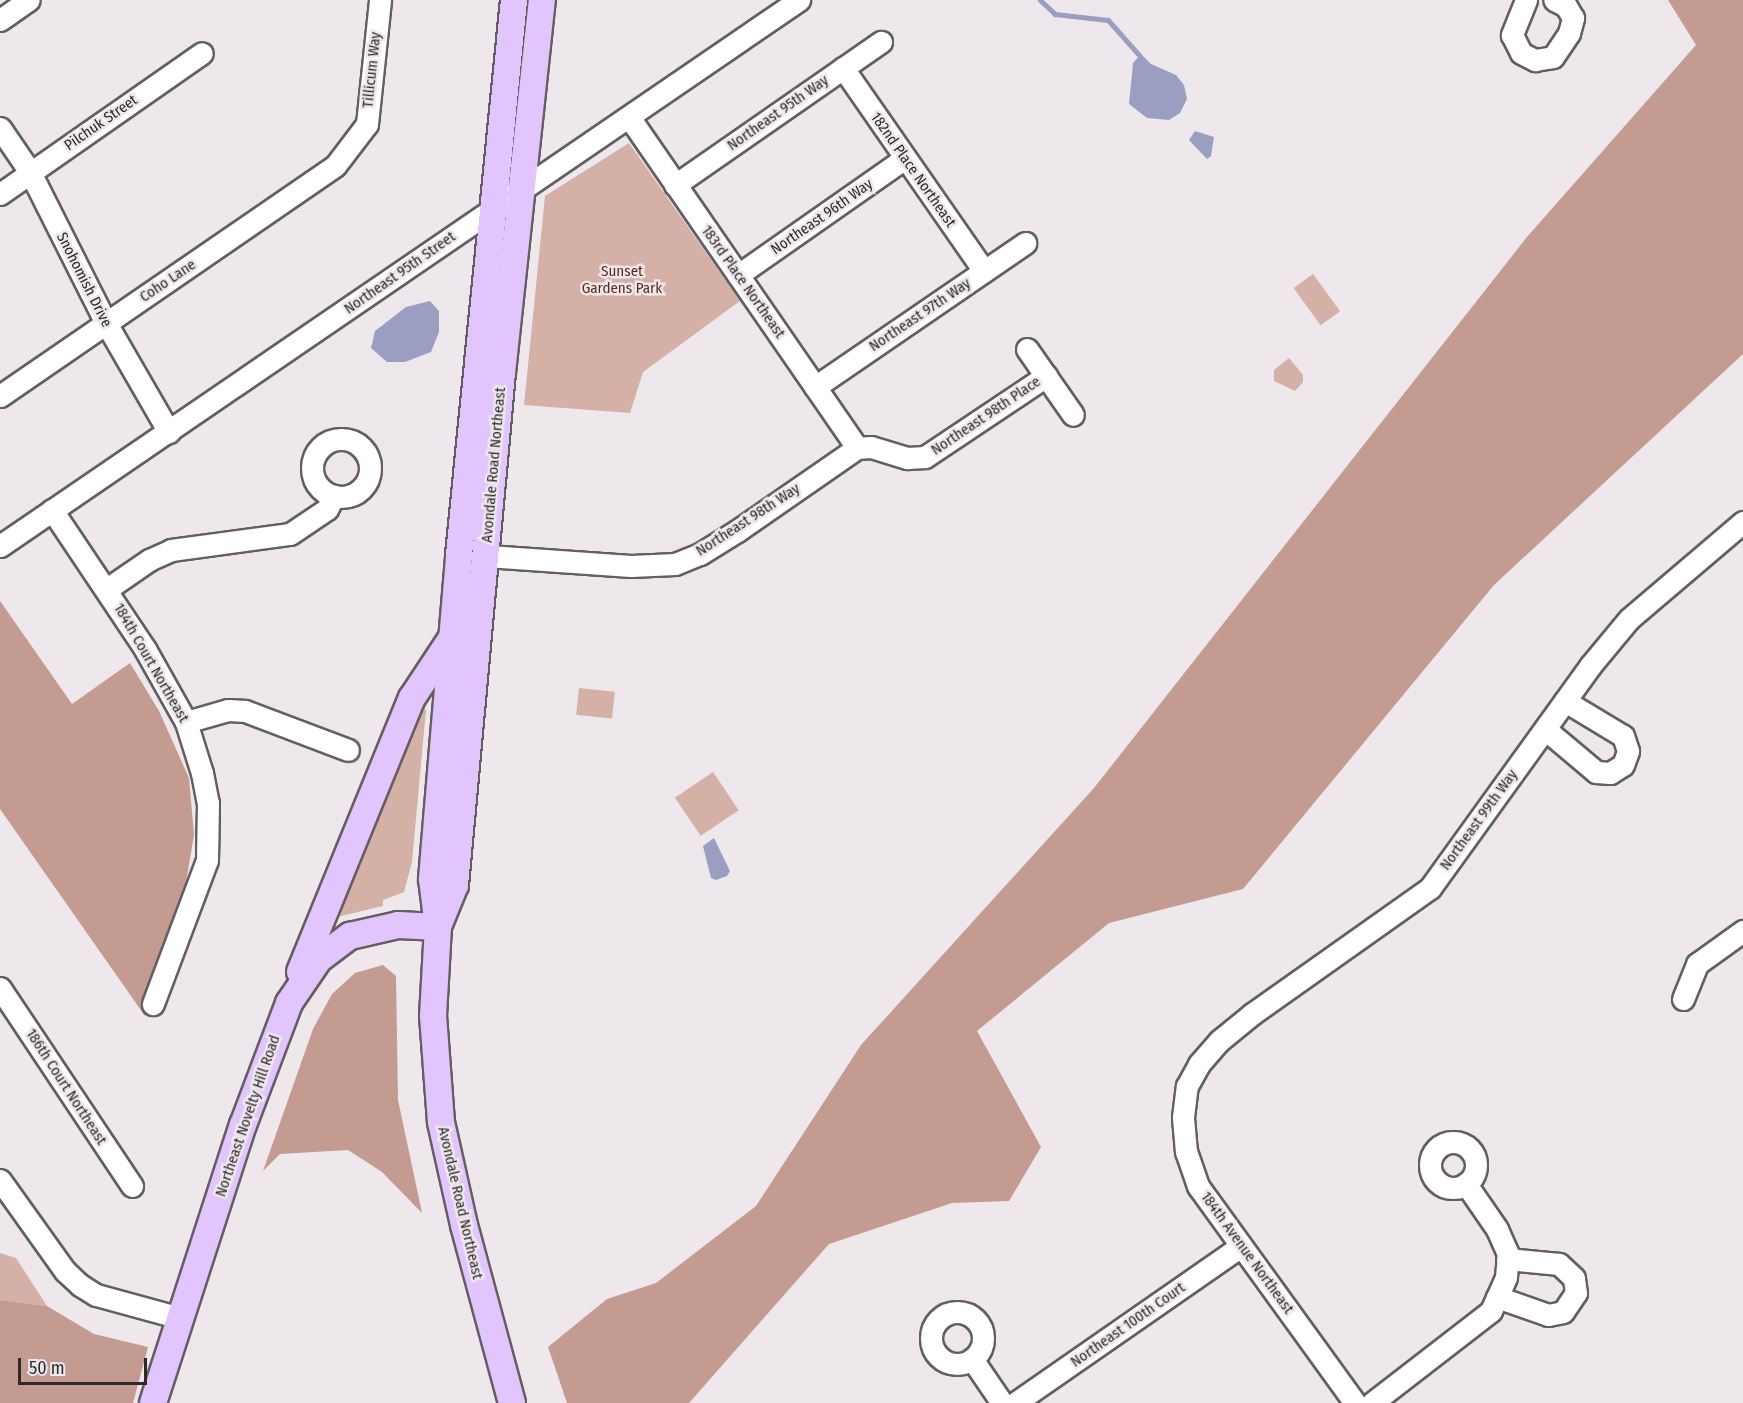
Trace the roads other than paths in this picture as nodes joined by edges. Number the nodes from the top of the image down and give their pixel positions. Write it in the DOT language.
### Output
graph roads {
  1 [pos="29,0"];
  2 [pos="380,0"];
  3 [pos="514,0"];
  4 [pos="542,0"];
  5 [pos="799,0"];
  6 [pos="1526,0"];
  7 [pos="1554,0"];
  8 [pos="0,20"];
  9 [pos="880,42"];
  10 [pos="202,53"];
  11 [pos="843,68"];
  12 [pos="628,117"];
  13 [pos="0,128"];
  14 [pos="905,158"];
  15 [pos="335,166"];
  16 [pos="30,172"];
  17 [pos="675,184"];
  18 [pos="522,189"];
  19 [pos="0,194"];
  20 [pos="492,209"];
  21 [pos="1025,243"];
  22 [pos="984,271"];
  23 [pos="738,275"];
  24 [pos="106,323"];
  25 [pos="1027,349"];
  26 [pos="1046,376"];
  27 [pos="814,387"];
  28 [pos="0,396"];
  29 [pos="1073,414"];
  30 [pos="169,432"];
  31 [pos="857,448"];
  32 [pos="465,495"];
  33 [pos="334,496"];
  34 [pos="52,510"];
  35 [pos="1743,522"];
  36 [pos="0,546"];
  37 [pos="487,556"];
  38 [pos="107,589"];
  39 [pos="453,635"];
  40 [pos="1565,701"];
  41 [pos="186,722"];
  42 [pos="1545,729"];
  43 [pos="348,750"];
  44 [pos="438,927"];
  45 [pos="1743,931"];
  46 [pos="0,988"];
  47 [pos="1683,999"];
  48 [pos="289,1003"];
  49 [pos="153,1004"];
  50 [pos="1187,1086"];
  51 [pos="0,1180"];
  52 [pos="1466,1184"];
  53 [pos="132,1186"];
  54 [pos="1241,1246"];
  55 [pos="1507,1259"];
  56 [pos="1497,1297"];
  57 [pos="180,1318"];
  58 [pos="972,1359"];
  59 [pos="153,1403"];
  60 [pos="512,1403"];
  61 [pos="1002,1403"];
  62 [pos="1015,1403"];
  63 [pos="1355,1403"];
  64 [pos="1372,1403"];
  1 -- 8 [label="street"];
  2 -- 15 [label="street, Tillicum Way"];
  3 -- 20 [label="main road, Avondale Road Northeast"];
  4 -- 18 [label="main road, Avondale Road Northeast"];
  5 -- 12 [label="street, Northeast 95th Street"];
  6 -- 7 [label="street"];
  9 -- 11 [label="street, Northeast 95th Way"];
  10 -- 16 [label="street, Pilchuk Street"];
  11 -- 14 [label="street, 182nd Place Northeast"];
  11 -- 17 [label="street, Northeast 95th Way"];
  12 -- 17 [label="street, 183rd Place Northeast"];
  12 -- 18 [label="street, Northeast 95th Street"];
  13 -- 16 [label="street, Snohomish Drive"];
  14 -- 22 [label="street, 182nd Place Northeast"];
  14 -- 23 [label="street, Northeast 96th Way"];
  15 -- 24 [label="street, Coho Lane"];
  16 -- 19 [label="street, Pilchuk Street"];
  16 -- 24 [label="street, Snohomish Drive"];
  17 -- 23 [label="street, 183rd Place Northeast"];
  18 -- 20 [label="street, Northeast 95th Street"];
  18 -- 37 [label="main road, Avondale Road Northeast"];
  20 -- 30 [label="street, Northeast 95th Street"];
  20 -- 32 [label="main road, Avondale Road Northeast"];
  21 -- 22 [label="street, Northeast 97th Way"];
  22 -- 27 [label="street, Northeast 97th Way"];
  23 -- 27 [label="street, 183rd Place Northeast"];
  24 -- 28 [label="street, Coho Lane"];
  24 -- 30 [label="street, Snohomish Drive"];
  25 -- 26 [label="street"];
  26 -- 29 [label="street"];
  26 -- 31 [label="street, Northeast 98th Place"];
  27 -- 31 [label="street, 183rd Place Northeast"];
  30 -- 34 [label="street, Northeast 95th Street"];
  31 -- 37 [label="street, Northeast 98th Way"];
  32 -- 37 [label="main road"];
  32 -- 39 [label="main road, Avondale Road Northeast"];
  33 -- 38 [label="street"];
  34 -- 36 [label="street, Northeast 95th Street"];
  34 -- 38 [label="street, 184th Court Northeast"];
  35 -- 40 [label="street, Northeast 99th Way"];
  37 -- 44 [label="main road, Avondale Road Northeast"];
  38 -- 41 [label="street, 184th Court Northeast"];
  39 -- 44 [label="main road, Avondale Road Northeast"];
  39 -- 48 [label="main road"];
  40 -- 42 [label="street, Northeast 99th Way"];
  40 -- 42 [label="street"];
  41 -- 43 [label="street"];
  41 -- 49 [label="street, 184th Court Northeast"];
  42 -- 50 [label="street, Northeast 99th Way"];
  44 -- 48 [label="main road, Northeast Novelty Hill Road"];
  44 -- 60 [label="main road, Avondale Road Northeast"];
  45 -- 47 [label="street"];
  46 -- 53 [label="street, 186th Court Northeast"];
  48 -- 57 [label="main road, Northeast Novelty Hill Road"];
  50 -- 54 [label="street, 184th Avenue Northeast"];
  51 -- 57 [label="street"];
  52 -- 55 [label="street"];
  54 -- 62 [label="street, Northeast 100th Court"];
  54 -- 63 [label="street, 184th Avenue Northeast"];
  55 -- 56 [label="street"];
  55 -- 56 [label="street"];
  56 -- 64 [label="street"];
  57 -- 59 [label="main road, Northeast Novelty Hill Road"];
  58 -- 61 [label="street"];
}
